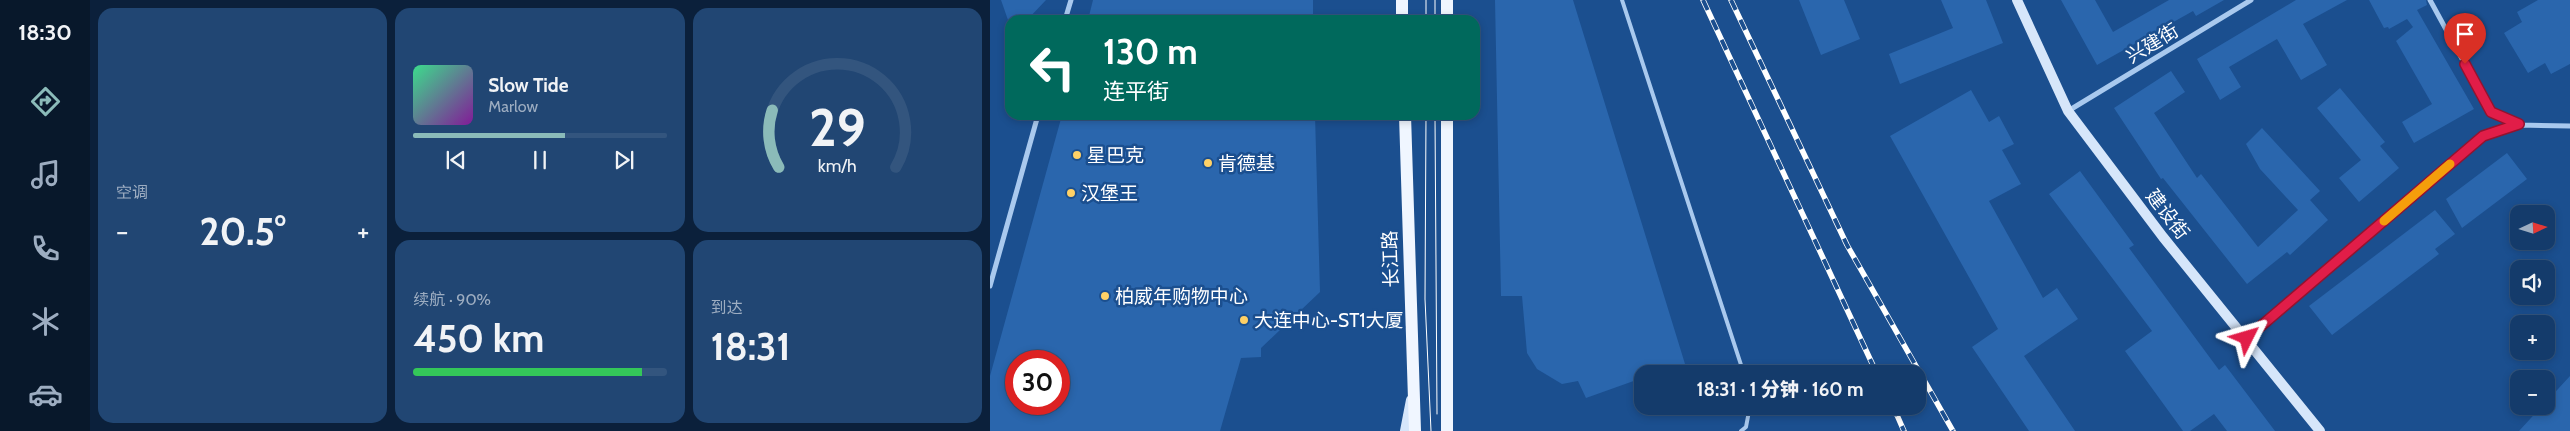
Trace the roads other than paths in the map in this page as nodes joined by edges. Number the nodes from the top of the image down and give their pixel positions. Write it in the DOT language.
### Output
graph roads {
  1 [pos="1071,0"];
  2 [pos="1402,0"];
  3 [pos="1447,0"];
  4 [pos="1622,0"];
  5 [pos="2017,0"];
  6 [pos="2251,0"];
  7 [pos="2430,0"];
  8 [pos="1066,15"];
  9 [pos="1402,15"];
  10 [pos="1447,15"];
  11 [pos="2068,111"];
  12 [pos="1037,120"];
  13 [pos="1405,120"];
  14 [pos="1447,120"];
  15 [pos="2519,124"];
  16 [pos="2570,126"];
  17 [pos="990,286"];
  18 [pos="2247,338"];
  19 [pos="1741,365"];
  20 [pos="1412,389"];
  21 [pos="1748,415"];
  22 [pos="1405,431"];
  23 [pos="1415,431"];
  24 [pos="1447,431"];
  25 [pos="1741,431"];
  26 [pos="2320,431"];
  1 -- 8 [label="street"];
  2 -- 9 [label="main road"];
  3 -- 10 [label="main road"];
  4 -- 19 [label="lane"];
  5 -- 11 [label="main road, 建设街"];
  6 -- 11 [label="street, 兴建街"];
  7 -- 15 [label="street"];
  11 -- 18 [label="main road, 建设街"];
  12 -- 17 [label="street"];
  13 -- 20 [label="main road, 长江路"];
  14 -- 24 [label="main road"];
  15 -- 16 [label="street"];
  15 -- 18 [label="street"];
  18 -- 26 [label="main road, 建设街"];
  20 -- 22 [label="main road"];
  20 -- 23 [label="main road, 长江路"];
  21 -- 25 [label="lane"];
}
